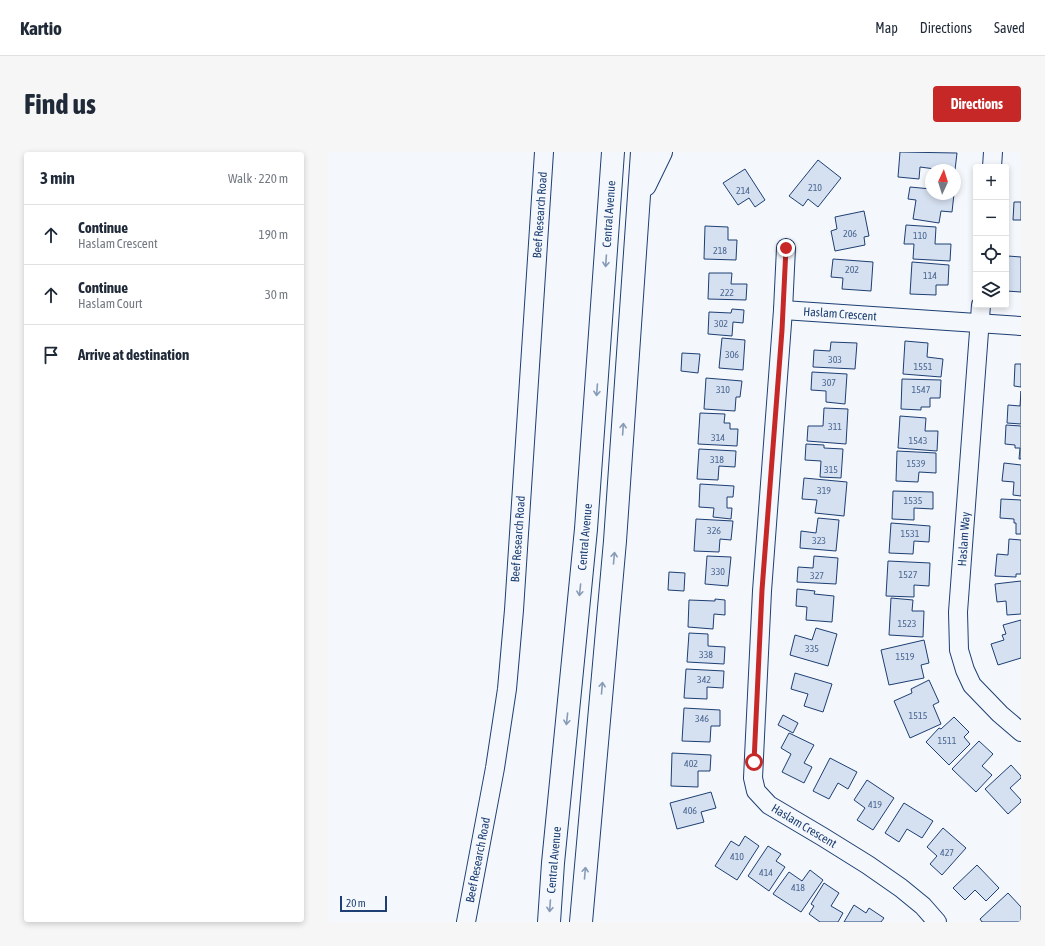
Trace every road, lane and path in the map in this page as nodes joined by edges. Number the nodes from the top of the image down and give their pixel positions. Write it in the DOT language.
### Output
graph roads {
  1 [pos="544,152"];
  2 [pos="613,152"];
  3 [pos="642,152"];
  4 [pos="661,152"];
  5 [pos="993,152"];
  6 [pos="992,164"];
  7 [pos="640,195"];
  8 [pos="786,248"];
  9 [pos="981,308"];
  10 [pos="783,310"];
  11 [pos="980,323"];
  12 [pos="1021,326"];
  13 [pos="1021,732"];
  14 [pos="466,922"];
  15 [pos="549,922"];
  16 [pos="581,922"];
  17 [pos="937,922"];
  1 -- 14 [label="street, Beef Research Road"];
  2 -- 15 [label="main road, Central Avenue, one-way"];
  3 -- 7 [label="main road"];
  4 -- 7 [label="main road"];
  5 -- 6 [label="street"];
  16 -- 7 [label="main road, one-way"];
  8 -- 10 [label="street"];
  9 -- 11 [label="street"];
  10 -- 11 [label="street, Haslam Crescent"];
  10 -- 17 [label="street, Haslam Crescent"];
  11 -- 12 [label="street, Haslam Crescent"];
  11 -- 13 [label="street, Haslam Way"];
}
